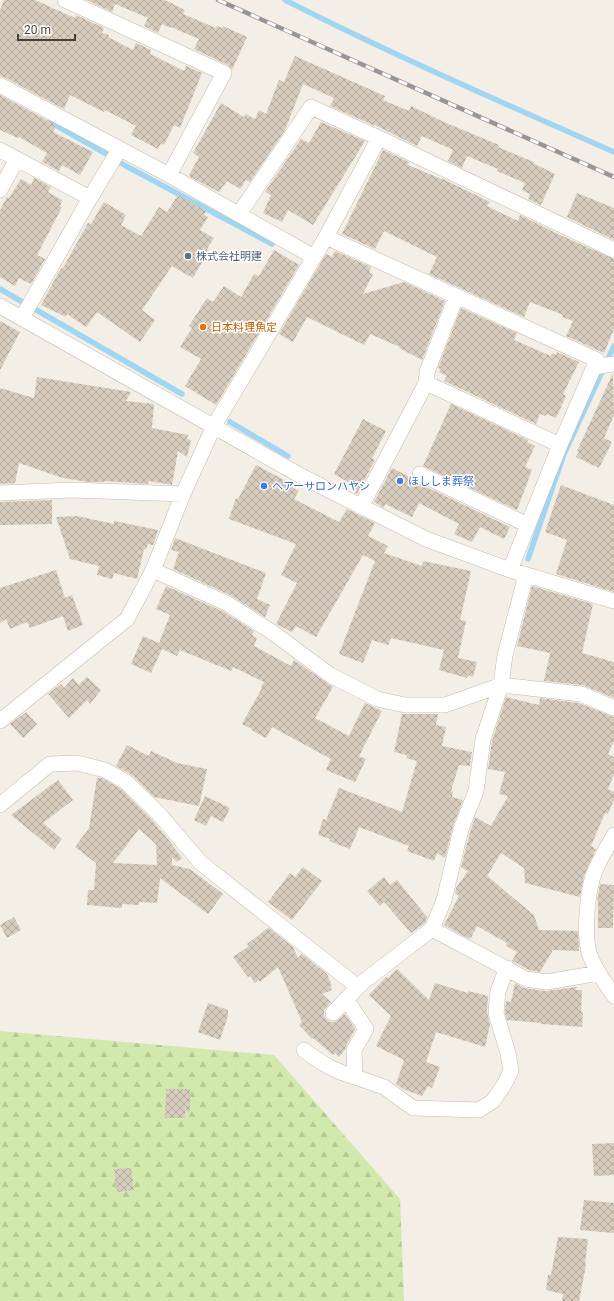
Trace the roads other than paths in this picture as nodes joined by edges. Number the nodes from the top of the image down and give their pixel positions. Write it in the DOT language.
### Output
graph roads {
  1 [pos="64,0"];
  2 [pos="0,85"];
  3 [pos="379,138"];
  4 [pos="0,150"];
  5 [pos="115,156"];
  6 [pos="17,159"];
  7 [pos="169,175"];
  8 [pos="0,190"];
  9 [pos="90,198"];
  10 [pos="239,214"];
  11 [pos="326,238"];
  12 [pos="614,250"];
  13 [pos="314,257"];
  14 [pos="456,297"];
  15 [pos="0,306"];
  16 [pos="27,309"];
  17 [pos="605,366"];
  18 [pos="426,383"];
  19 [pos="214,426"];
  20 [pos="560,445"];
  21 [pos="420,474"];
  22 [pos="0,493"];
  23 [pos="183,494"];
  24 [pos="361,507"];
  25 [pos="528,524"];
  26 [pos="153,570"];
  27 [pos="510,570"];
  28 [pos="526,575"];
  29 [pos="614,601"];
  30 [pos="501,685"];
  31 [pos="614,708"];
  32 [pos="0,721"];
  33 [pos="0,805"];
  34 [pos="614,835"];
  35 [pos="432,929"];
  36 [pos="507,968"];
  37 [pos="599,973"];
  38 [pos="358,988"];
  39 [pos="614,996"];
  40 [pos="346,999"];
  41 [pos="333,1013"];
  42 [pos="304,1050"];
  43 [pos="355,1077"];
  1 -- 7 [label="street"];
  2 -- 5 [label="street"];
  3 -- 10 [label="street"];
  3 -- 11 [label="street"];
  3 -- 12 [label="street"];
  4 -- 6 [label="street"];
  5 -- 7 [label="street"];
  5 -- 9 [label="street"];
  6 -- 8 [label="street"];
  6 -- 9 [label="street"];
  7 -- 10 [label="street"];
  9 -- 16 [label="street"];
  10 -- 13 [label="street"];
  11 -- 13 [label="street"];
  11 -- 14 [label="street"];
  13 -- 19 [label="street"];
  14 -- 17 [label="street"];
  14 -- 18 [label="street"];
  15 -- 16 [label="street"];
  16 -- 19 [label="street"];
  17 -- 20 [label="street"];
  18 -- 20 [label="street"];
  18 -- 24 [label="street"];
  19 -- 23 [label="street"];
  19 -- 24 [label="street"];
  20 -- 25 [label="street"];
  21 -- 25 [label="street"];
  22 -- 23 [label="street"];
  23 -- 26 [label="street"];
  24 -- 27 [label="street"];
  25 -- 27 [label="street"];
  26 -- 30 [label="street"];
  26 -- 32 [label="street"];
  27 -- 28 [label="street"];
  28 -- 29 [label="street"];
  28 -- 30 [label="street"];
  30 -- 31 [label="street"];
  30 -- 35 [label="street"];
  33 -- 38 [label="street"];
  34 -- 37 [label="street"];
  35 -- 36 [label="street"];
  35 -- 38 [label="street"];
  36 -- 37 [label="street"];
  36 -- 43 [label="street"];
  37 -- 39 [label="street"];
  38 -- 40 [label="street"];
  40 -- 41 [label="street"];
  40 -- 43 [label="street"];
  42 -- 43 [label="street"];
}
